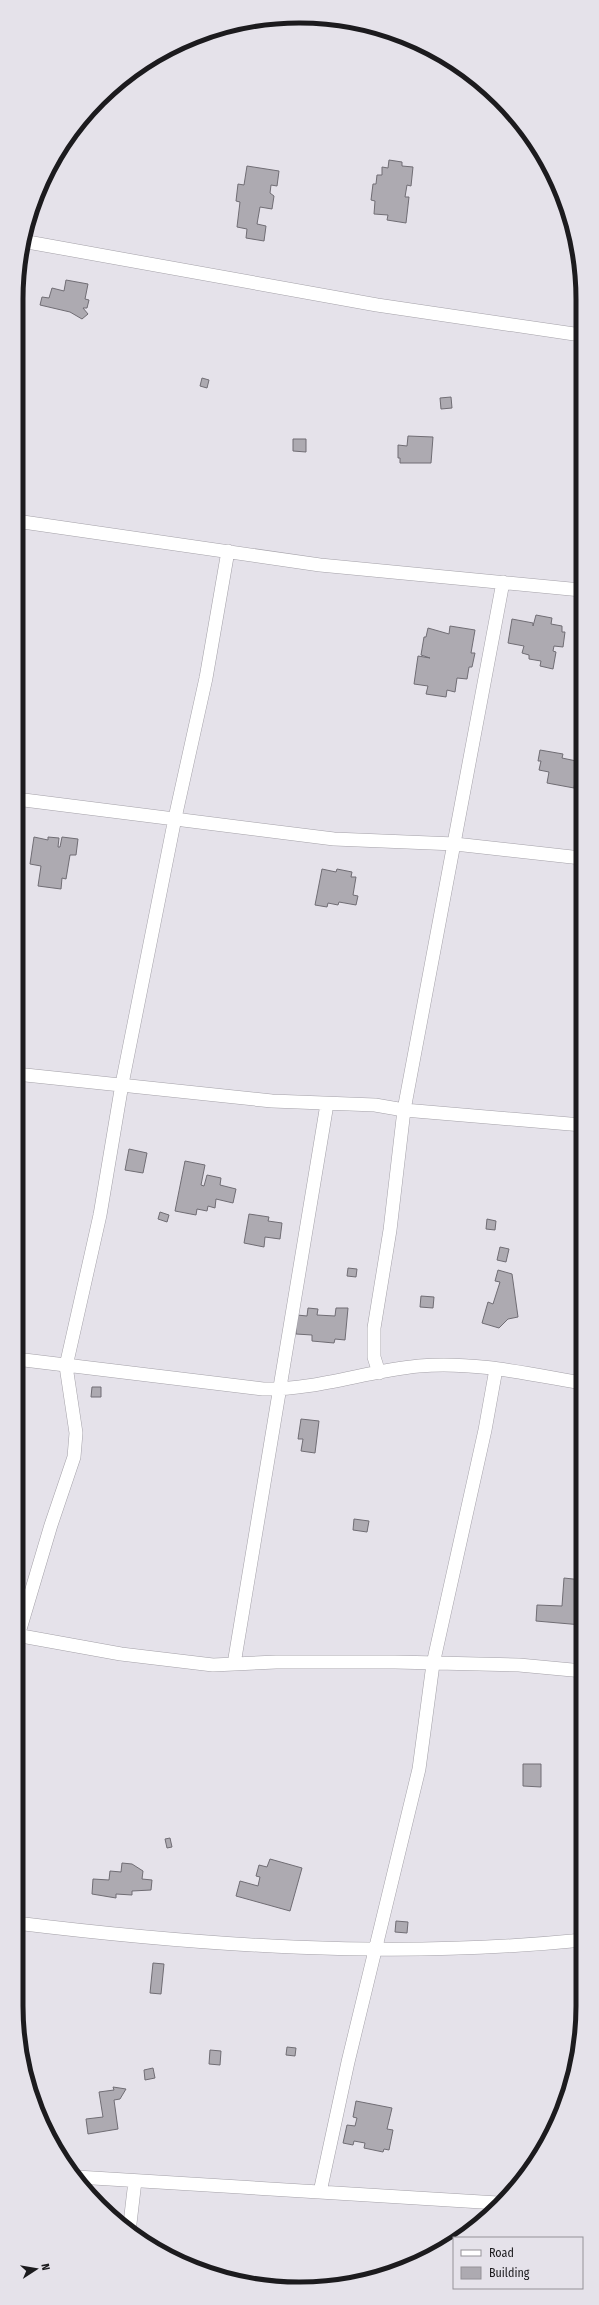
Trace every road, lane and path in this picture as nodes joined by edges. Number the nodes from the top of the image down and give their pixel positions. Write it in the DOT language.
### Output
graph roads {
  1 [pos="29,242"];
  2 [pos="576,334"];
  3 [pos="23,522"];
  4 [pos="228,551"];
  5 [pos="503,582"];
  6 [pos="576,589"];
  7 [pos="23,800"];
  8 [pos="175,818"];
  9 [pos="455,844"];
  10 [pos="576,857"];
  11 [pos="23,1075"];
  12 [pos="122,1084"];
  13 [pos="327,1104"];
  14 [pos="404,1110"];
  15 [pos="576,1124"];
  16 [pos="23,1360"];
  17 [pos="66,1366"];
  18 [pos="496,1369"];
  19 [pos="379,1373"];
  20 [pos="576,1382"];
  21 [pos="281,1389"];
  22 [pos="23,1616"];
  23 [pos="23,1636"];
  24 [pos="234,1664"];
  25 [pos="433,1664"];
  26 [pos="576,1671"];
  27 [pos="23,1924"];
  28 [pos="576,1941"];
  29 [pos="375,1950"];
  30 [pos="84,2178"];
  31 [pos="135,2181"];
  32 [pos="320,2192"];
  33 [pos="493,2203"];
  34 [pos="130,2224"];
  1 -- 2 [label="street"];
  3 -- 4 [label="street"];
  4 -- 5 [label="street"];
  4 -- 8 [label="street"];
  5 -- 6 [label="street"];
  5 -- 9 [label="street"];
  7 -- 8 [label="street"];
  8 -- 9 [label="street"];
  8 -- 12 [label="street"];
  9 -- 10 [label="street"];
  9 -- 14 [label="street"];
  11 -- 12 [label="street"];
  12 -- 13 [label="street"];
  12 -- 17 [label="street"];
  13 -- 14 [label="street"];
  13 -- 21 [label="street"];
  14 -- 15 [label="street"];
  14 -- 19 [label="street"];
  16 -- 17 [label="street"];
  17 -- 21 [label="street"];
  17 -- 22 [label="street"];
  18 -- 19 [label="street"];
  18 -- 20 [label="street"];
  18 -- 25 [label="street"];
  19 -- 21 [label="street"];
  21 -- 24 [label="street"];
  23 -- 24 [label="street"];
  24 -- 25 [label="street"];
  25 -- 26 [label="street"];
  25 -- 29 [label="street"];
  27 -- 29 [label="street"];
  28 -- 29 [label="street"];
  29 -- 32 [label="street"];
  30 -- 31 [label="street"];
  31 -- 32 [label="street"];
  31 -- 34 [label="street"];
  32 -- 33 [label="street"];
}
